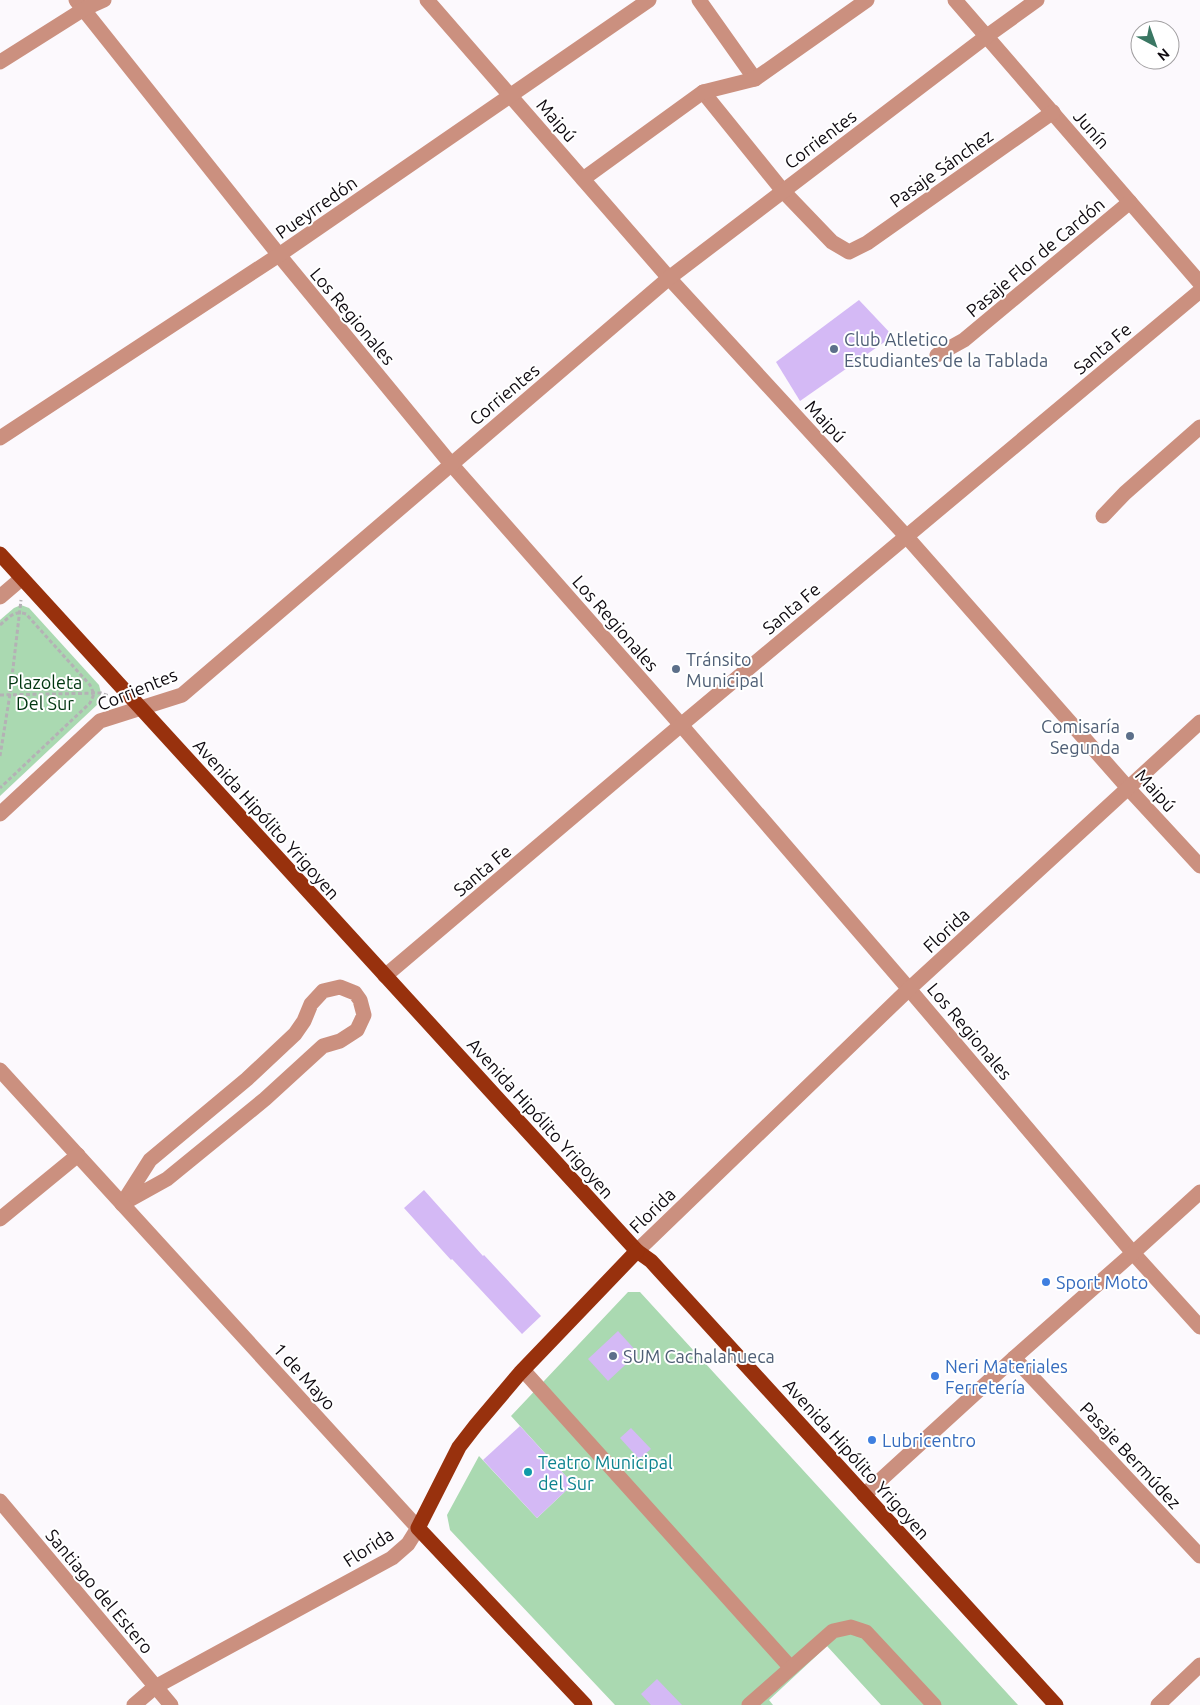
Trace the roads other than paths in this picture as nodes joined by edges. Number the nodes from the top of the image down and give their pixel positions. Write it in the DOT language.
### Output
graph roads {
  1 [pos="104,0"];
  2 [pos="427,0"];
  3 [pos="649,0"];
  4 [pos="699,0"];
  5 [pos="867,0"];
  6 [pos="955,0"];
  7 [pos="1038,0"];
  8 [pos="80,5"];
  9 [pos="987,36"];
  10 [pos="0,62"];
  11 [pos="755,79"];
  12 [pos="704,92"];
  13 [pos="510,94"];
  14 [pos="1053,112"];
  15 [pos="583,179"];
  16 [pos="783,191"];
  17 [pos="1130,202"];
  18 [pos="279,255"];
  19 [pos="669,278"];
  20 [pos="1200,282"];
  21 [pos="1200,290"];
  22 [pos="937,355"];
  23 [pos="1200,427"];
  24 [pos="0,438"];
  25 [pos="451,464"];
  26 [pos="1102,516"];
  27 [pos="906,536"];
  28 [pos="0,554"];
  29 [pos="22,579"];
  30 [pos="0,597"];
  31 [pos="140,708"];
  32 [pos="1200,722"];
  33 [pos="681,724"];
  34 [pos="1128,788"];
  35 [pos="0,814"];
  36 [pos="1200,866"];
  37 [pos="385,976"];
  38 [pos="909,989"];
  39 [pos="0,1070"];
  40 [pos="78,1156"];
  41 [pos="1200,1192"];
  42 [pos="122,1204"];
  43 [pos="0,1219"];
  44 [pos="637,1251"];
  45 [pos="1133,1253"];
  46 [pos="1200,1327"];
  47 [pos="1014,1358"];
  48 [pos="523,1370"];
  49 [pos="864,1495"];
  50 [pos="0,1501"];
  51 [pos="418,1528"];
  52 [pos="1200,1556"];
  53 [pos="1200,1665"];
  54 [pos="791,1668"];
  55 [pos="156,1687"];
  56 [pos="134,1705"];
  57 [pos="171,1705"];
  58 [pos="585,1705"];
  59 [pos="749,1705"];
  60 [pos="934,1705"];
  61 [pos="1056,1705"];
  62 [pos="1158,1705"];
  1 -- 8 [label="street"];
  2 -- 13 [label="street, Maipú"];
  3 -- 13 [label="street, Pueyrredón"];
  4 -- 11 [label="street"];
  5 -- 11 [label="street"];
  6 -- 9 [label="street, Junín"];
  7 -- 9 [label="street, Corrientes"];
  8 -- 10 [label="street"];
  8 -- 18 [label="street, Los Regionales"];
  9 -- 14 [label="street, Junín"];
  9 -- 16 [label="street, Corrientes"];
  11 -- 12 [label="street"];
  12 -- 15 [label="street"];
  12 -- 16 [label="street"];
  13 -- 15 [label="street, Maipú"];
  13 -- 18 [label="street, Pueyrredón"];
  14 -- 16 [label="street, Pasaje Sánchez"];
  14 -- 17 [label="street, Junín"];
  15 -- 19 [label="street, Maipú"];
  16 -- 19 [label="street, Corrientes"];
  17 -- 20 [label="street, Junín"];
  17 -- 22 [label="street, Pasaje Flor de Cardón"];
  18 -- 24 [label="street, Pueyrredón"];
  18 -- 25 [label="street, Los Regionales"];
  19 -- 25 [label="street, Corrientes"];
  19 -- 27 [label="street, Maipú"];
  21 -- 27 [label="street, Santa Fe"];
  23 -- 26 [label="street"];
  25 -- 31 [label="street, Corrientes"];
  25 -- 33 [label="street, Los Regionales"];
  27 -- 33 [label="street, Santa Fe"];
  27 -- 34 [label="street, Maipú"];
  28 -- 29 [label="main road, Avenida Hipólito Yrigoyen"];
  29 -- 30 [label="street"];
  29 -- 31 [label="main road, Avenida Hipólito Yrigoyen"];
  31 -- 35 [label="street, Corrientes"];
  31 -- 37 [label="main road, Avenida Hipólito Yrigoyen"];
  32 -- 34 [label="street, Florida"];
  33 -- 37 [label="street, Santa Fe"];
  33 -- 38 [label="street, Los Regionales"];
  34 -- 36 [label="street, Maipú"];
  34 -- 38 [label="street, Florida"];
  37 -- 44 [label="main road, Avenida Hipólito Yrigoyen"];
  38 -- 44 [label="street, Florida"];
  38 -- 45 [label="street, Los Regionales"];
  39 -- 40 [label="street, 1 de Mayo"];
  40 -- 42 [label="street, 1 de Mayo"];
  40 -- 43 [label="street"];
  41 -- 45 [label="street"];
  42 -- 42 [label="street"];
  42 -- 51 [label="street, 1 de Mayo"];
  44 -- 48 [label="main road, Florida"];
  44 -- 49 [label="main road, Avenida Hipólito Yrigoyen"];
  45 -- 46 [label="street, Los Regionales"];
  45 -- 47 [label="street"];
  47 -- 49 [label="street"];
  47 -- 52 [label="street, Pasaje Bermúdez"];
  48 -- 51 [label="main road, Florida"];
  48 -- 54 [label="street"];
  49 -- 61 [label="main road, Avenida Hipólito Yrigoyen"];
  50 -- 55 [label="street, Santiago del Estero"];
  51 -- 55 [label="street, Florida"];
  51 -- 58 [label="main road, 1 de Mayo"];
  53 -- 62 [label="street"];
  54 -- 59 [label="street"];
  54 -- 60 [label="street"];
  55 -- 56 [label="street, Florida"];
  55 -- 57 [label="street, Santiago del Estero"];
}
